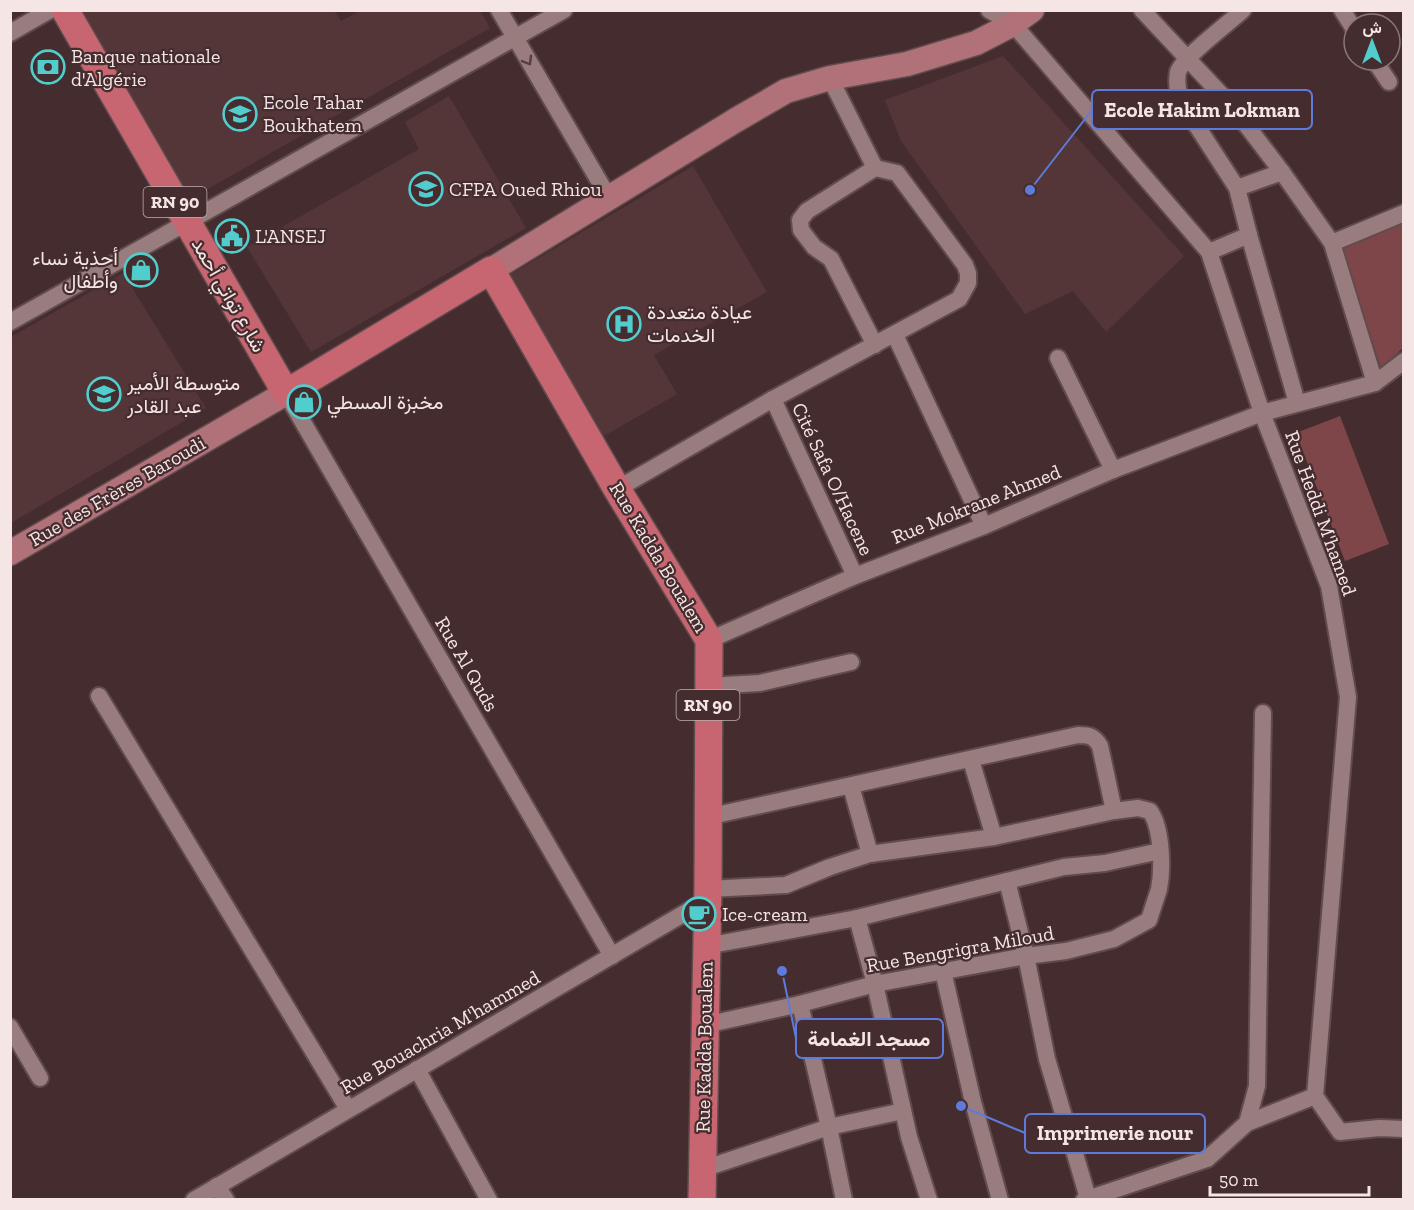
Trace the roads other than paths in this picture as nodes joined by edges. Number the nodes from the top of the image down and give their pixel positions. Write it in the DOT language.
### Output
graph roads {
  1 [pos="50,10"];
  2 [pos="65,10"];
  3 [pos="499,10"];
  4 [pos="564,10"];
  5 [pos="989,10"];
  6 [pos="1142,10"];
  7 [pos="1243,10"];
  8 [pos="1020,15"];
  9 [pos="10,33"];
  10 [pos="515,39"];
  11 [pos="1187,58"];
  12 [pos="1382,72"];
  13 [pos="830,78"];
  14 [pos="1389,82"];
  15 [pos="875,168"];
  16 [pos="1282,172"];
  17 [pos="1237,188"];
  18 [pos="609,198"];
  19 [pos="1404,213"];
  20 [pos="186,222"];
  21 [pos="1249,235"];
  22 [pos="1332,243"];
  23 [pos="1209,252"];
  24 [pos="490,270"];
  25 [pos="10,322"];
  26 [pos="895,335"];
  27 [pos="875,345"];
  28 [pos="1058,358"];
  29 [pos="1404,361"];
  30 [pos="1375,383"];
  31 [pos="286,393"];
  32 [pos="773,399"];
  33 [pos="1297,403"];
  34 [pos="1262,413"];
  35 [pos="1113,470"];
  36 [pos="617,489"];
  37 [pos="984,526"];
  38 [pos="10,553"];
  39 [pos="855,576"];
  40 [pos="709,640"];
  41 [pos="851,662"];
  42 [pos="708,686"];
  43 [pos="99,696"];
  44 [pos="1263,713"];
  45 [pos="971,760"];
  46 [pos="851,786"];
  47 [pos="1114,811"];
  48 [pos="707,817"];
  49 [pos="994,837"];
  50 [pos="1160,851"];
  51 [pos="870,854"];
  52 [pos="1007,881"];
  53 [pos="707,895"];
  54 [pos="857,918"];
  55 [pos="706,946"];
  56 [pos="612,956"];
  57 [pos="1026,956"];
  58 [pos="943,971"];
  59 [pos="875,984"];
  60 [pos="800,1004"];
  61 [pos="705,1025"];
  62 [pos="10,1027"];
  63 [pos="417,1069"];
  64 [pos="40,1078"];
  65 [pos="1316,1096"];
  66 [pos="348,1109"];
  67 [pos="903,1111"];
  68 [pos="1247,1123"];
  69 [pos="829,1126"];
  70 [pos="1404,1129"];
  71 [pos="703,1169"];
  72 [pos="222,1193"];
  73 [pos="1086,1199"];
  74 [pos="194,1200"];
  75 [pos="489,1200"];
  76 [pos="702,1200"];
  77 [pos="844,1200"];
  78 [pos="929,1200"];
  79 [pos="1000,1200"];
  1 -- 9 [label="street"];
  2 -- 20 [label="main road, شارع تواتي أحمد / RN 90"];
  3 -- 10 [label="street"];
  4 -- 10 [label="street"];
  5 -- 8 [label="street, Rue Heddi M'hamed"];
  6 -- 11 [label="street"];
  7 -- 11 [label="street"];
  8 -- 13 [label="street"];
  8 -- 23 [label="street, Rue Heddi M'hamed"];
  10 -- 18 [label="street, one-way"];
  10 -- 20 [label="street"];
  11 -- 16 [label="street"];
  11 -- 17 [label="street"];
  12 -- 14 [label="street"];
  13 -- 15 [label="street"];
  13 -- 18 [label="street"];
  15 -- 26 [label="street, Cité Safa O/Hacene"];
  15 -- 27 [label="street"];
  16 -- 17 [label="street"];
  16 -- 22 [label="street"];
  17 -- 21 [label="street"];
  18 -- 24 [label="street"];
  19 -- 22 [label="street"];
  20 -- 25 [label="street"];
  20 -- 31 [label="main road, شارع تواتي أحمد / RN 90"];
  21 -- 23 [label="street"];
  21 -- 33 [label="street"];
  22 -- 30 [label="street"];
  23 -- 34 [label="street, Rue Heddi M'hamed"];
  24 -- 31 [label="main road"];
  24 -- 36 [label="main road, Rue Kadda Boualem"];
  26 -- 27 [label="street, Cité Safa O/Hacene"];
  26 -- 37 [label="street"];
  27 -- 32 [label="street, Cité Safa O/Hacene"];
  28 -- 35 [label="street"];
  29 -- 30 [label="street"];
  30 -- 33 [label="street, Rue Mokrane Ahmed"];
  31 -- 38 [label="street, Rue des Frères Baroudi"];
  31 -- 56 [label="street, Rue Al Quds"];
  32 -- 36 [label="street, Cité Safa O/Hacene"];
  32 -- 39 [label="street, Cité Safa O/Hacene"];
  33 -- 34 [label="street, Rue Mokrane Ahmed"];
  34 -- 35 [label="street, Rue Mokrane Ahmed"];
  34 -- 65 [label="street, Rue Heddi M'hamed"];
  35 -- 37 [label="street, Rue Mokrane Ahmed"];
  36 -- 40 [label="main road, Rue Kadda Boualem"];
  37 -- 39 [label="street, Rue Mokrane Ahmed"];
  39 -- 40 [label="street, Rue Mokrane Ahmed"];
  40 -- 42 [label="main road, Rue Kadda Boualem / RN 90"];
  41 -- 42 [label="street"];
  42 -- 48 [label="main road, Rue Kadda Boualem / RN 90"];
  43 -- 66 [label="street"];
  44 -- 68 [label="street"];
  45 -- 46 [label="street"];
  45 -- 47 [label="street"];
  45 -- 49 [label="street"];
  46 -- 48 [label="street"];
  46 -- 51 [label="street"];
  47 -- 49 [label="street"];
  47 -- 50 [label="street, Rue Bengrigra Miloud"];
  48 -- 53 [label="main road, Rue Kadda Boualem / RN 90"];
  49 -- 51 [label="street"];
  50 -- 52 [label="street"];
  50 -- 57 [label="street, Rue Bengrigra Miloud"];
  51 -- 53 [label="street"];
  52 -- 54 [label="street"];
  52 -- 57 [label="street"];
  53 -- 55 [label="main road, Rue Kadda Boualem / RN 90"];
  53 -- 56 [label="street, Rue Bouachria M'hammed"];
  54 -- 55 [label="street"];
  54 -- 59 [label="street"];
  55 -- 61 [label="main road, Rue Kadda Boualem / RN 90"];
  56 -- 63 [label="street, Rue Bouachria M'hammed"];
  57 -- 58 [label="street, Rue Bengrigra Miloud"];
  57 -- 73 [label="street"];
  58 -- 59 [label="street, Rue Bengrigra Miloud"];
  58 -- 79 [label="street"];
  59 -- 60 [label="street, Rue Bengrigra Miloud"];
  59 -- 67 [label="street"];
  60 -- 61 [label="street, Rue Bengrigra Miloud"];
  60 -- 69 [label="street"];
  61 -- 71 [label="main road, Rue Kadda Boualem / RN 90"];
  62 -- 64 [label="street"];
  63 -- 66 [label="street, Rue Bouachria M'hammed"];
  63 -- 75 [label="street"];
  65 -- 68 [label="street"];
  65 -- 70 [label="street"];
  66 -- 72 [label="street, Rue Bouachria M'hammed"];
  67 -- 69 [label="street"];
  67 -- 78 [label="street"];
  68 -- 73 [label="street"];
  69 -- 71 [label="street"];
  69 -- 77 [label="street"];
  71 -- 76 [label="main road, Rue Kadda Boualem / RN 90"];
  72 -- 74 [label="street, Rue Bouachria M'hammed"];
}
